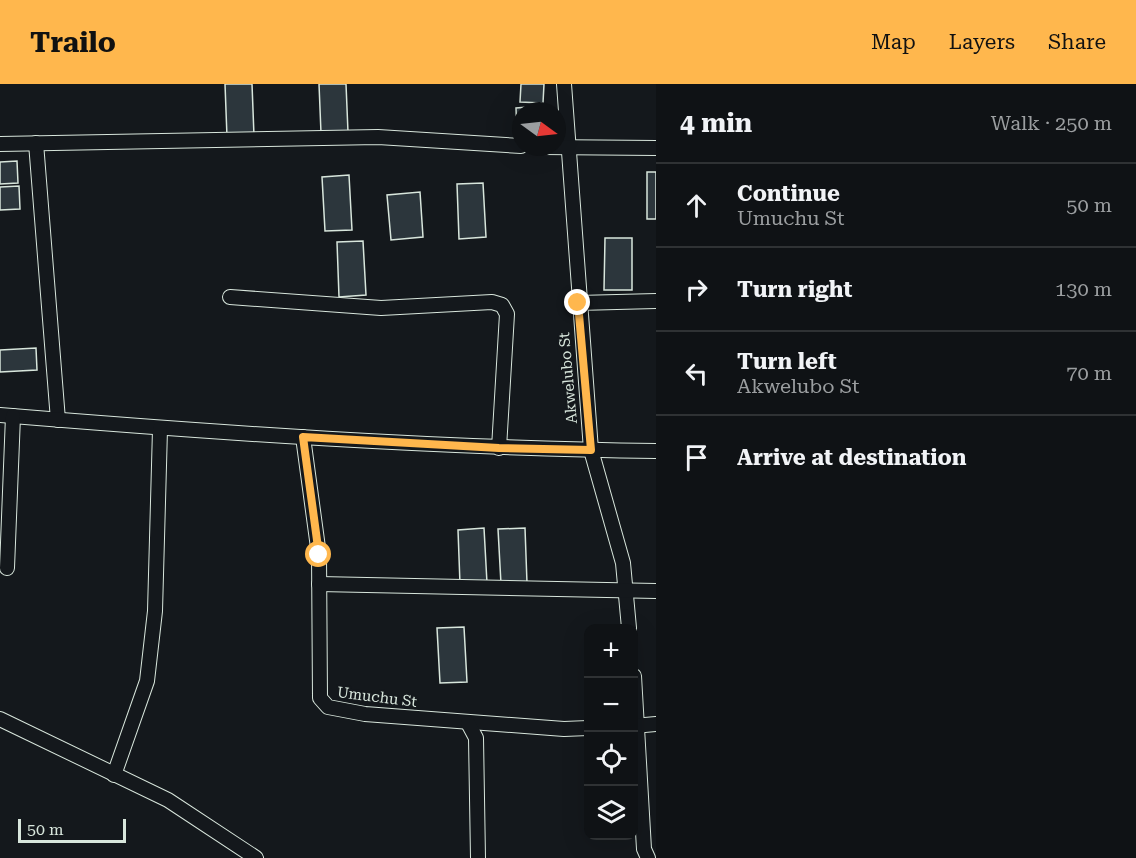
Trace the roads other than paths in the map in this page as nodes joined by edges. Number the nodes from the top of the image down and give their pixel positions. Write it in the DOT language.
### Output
graph roads {
  1 [pos="564,84"];
  2 [pos="36,143"];
  3 [pos="0,144"];
  4 [pos="512,145"];
  5 [pos="567,148"];
  6 [pos="656,148"];
  7 [pos="230,297"];
  8 [pos="656,301"];
  9 [pos="578,303"];
  10 [pos="7,416"];
  11 [pos="58,420"];
  12 [pos="160,429"];
  13 [pos="303,437"];
  14 [pos="499,448"];
  15 [pos="591,450"];
  16 [pos="656,451"];
  17 [pos="8,568"];
  18 [pos="319,584"];
  19 [pos="626,590"];
  20 [pos="656,591"];
  21 [pos="629,624"];
  22 [pos="0,719"];
  23 [pos="468,723"];
  24 [pos="656,724"];
  25 [pos="638,725"];
  26 [pos="584,728"];
  27 [pos="637,732"];
  28 [pos="114,775"];
  29 [pos="256,858"];
  30 [pos="478,858"];
  31 [pos="648,858"];
  1 -- 5 [label="street, Akwelubo St"];
  2 -- 3 [label="street"];
  2 -- 4 [label="street"];
  2 -- 11 [label="street"];
  5 -- 6 [label="street"];
  5 -- 9 [label="street, Akwelubo St"];
  7 -- 14 [label="street"];
  8 -- 9 [label="street"];
  9 -- 15 [label="street, Akwelubo St"];
  10 -- 11 [label="street"];
  10 -- 17 [label="street"];
  11 -- 12 [label="street"];
  12 -- 13 [label="street"];
  12 -- 28 [label="street"];
  13 -- 14 [label="street"];
  13 -- 18 [label="street, Umuchu St"];
  14 -- 15 [label="street"];
  15 -- 16 [label="street"];
  15 -- 19 [label="street, Akwelubo St"];
  18 -- 19 [label="street"];
  18 -- 23 [label="street, Umuchu St"];
  19 -- 20 [label="street"];
  19 -- 21 [label="street, Akwelubo St"];
  22 -- 28 [label="street"];
  23 -- 26 [label="street, Umuchu St"];
  23 -- 30 [label="street"];
  24 -- 25 [label="street"];
  27 -- 31 [label="street"];
  28 -- 29 [label="street"];
}
